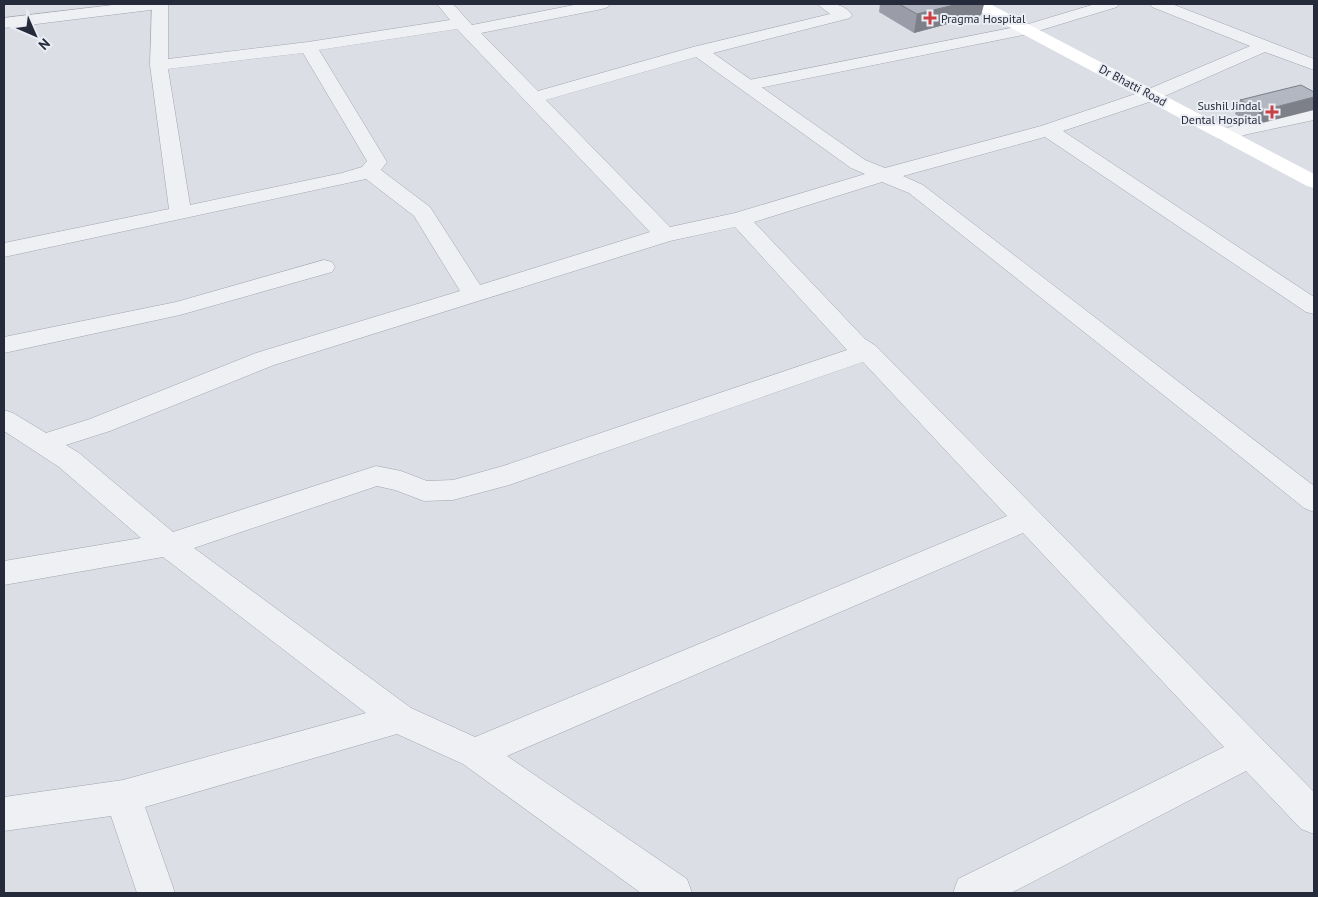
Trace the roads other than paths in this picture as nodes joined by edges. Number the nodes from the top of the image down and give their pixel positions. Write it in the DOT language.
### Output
graph roads {
  1 [pos="159,4"];
  2 [pos="444,4"];
  3 [pos="602,4"];
  4 [pos="825,4"];
  5 [pos="978,4"];
  6 [pos="1111,4"];
  7 [pos="1158,4"];
  8 [pos="4,23"];
  9 [pos="464,27"];
  10 [pos="1028,29"];
  11 [pos="1265,46"];
  12 [pos="308,47"];
  13 [pos="699,51"];
  14 [pos="159,65"];
  15 [pos="1314,65"];
  16 [pos="749,85"];
  17 [pos="1151,95"];
  18 [pos="534,98"];
  19 [pos="1314,114"];
  20 [pos="1048,130"];
  21 [pos="1226,135"];
  22 [pos="369,170"];
  23 [pos="884,175"];
  24 [pos="1314,182"];
  25 [pos="180,212"];
  26 [pos="740,219"];
  27 [pos="666,235"];
  28 [pos="4,250"];
  29 [pos="324,267"];
  30 [pos="474,294"];
  31 [pos="1314,308"];
  32 [pos="4,346"];
  33 [pos="867,352"];
  34 [pos="4,419"];
  35 [pos="43,443"];
  36 [pos="1314,501"];
  37 [pos="1028,519"];
  38 [pos="168,545"];
  39 [pos="4,573"];
  40 [pos="399,719"];
  41 [pos="1251,751"];
  42 [pos="475,753"];
  43 [pos="123,797"];
  44 [pos="4,814"];
  45 [pos="1314,817"];
  46 [pos="156,893"];
  47 [pos="673,893"];
  48 [pos="972,893"];
  1 -- 8 [label="street"];
  1 -- 14 [label="street"];
  2 -- 9 [label="street"];
  3 -- 9 [label="street"];
  4 -- 13 [label="street"];
  5 -- 10 [label="main road, Dr Bhatti Road"];
  6 -- 10 [label="street"];
  7 -- 11 [label="street"];
  9 -- 12 [label="street"];
  9 -- 18 [label="street"];
  10 -- 16 [label="street"];
  10 -- 17 [label="main road, Dr Bhatti Road"];
  11 -- 15 [label="street"];
  11 -- 17 [label="street"];
  12 -- 14 [label="street"];
  12 -- 22 [label="street"];
  13 -- 16 [label="street"];
  13 -- 18 [label="street"];
  14 -- 25 [label="street"];
  16 -- 23 [label="street"];
  17 -- 20 [label="street"];
  17 -- 21 [label="main road, Dr Bhatti Road"];
  18 -- 27 [label="street"];
  19 -- 21 [label="street"];
  20 -- 23 [label="street"];
  20 -- 31 [label="street"];
  21 -- 24 [label="main road, Dr Bhatti Road"];
  22 -- 25 [label="street"];
  22 -- 30 [label="street"];
  23 -- 26 [label="street"];
  23 -- 36 [label="street"];
  25 -- 28 [label="street"];
  26 -- 27 [label="street"];
  26 -- 33 [label="street"];
  27 -- 30 [label="street"];
  29 -- 32 [label="street"];
  30 -- 35 [label="street"];
  33 -- 37 [label="street"];
  33 -- 38 [label="street"];
  34 -- 35 [label="street"];
  35 -- 38 [label="street"];
  37 -- 41 [label="street"];
  37 -- 42 [label="street"];
  38 -- 39 [label="street"];
  38 -- 40 [label="street"];
  40 -- 42 [label="street"];
  40 -- 43 [label="street"];
  41 -- 45 [label="street"];
  41 -- 48 [label="street"];
  42 -- 47 [label="street"];
  43 -- 44 [label="street"];
  43 -- 46 [label="street"];
}
